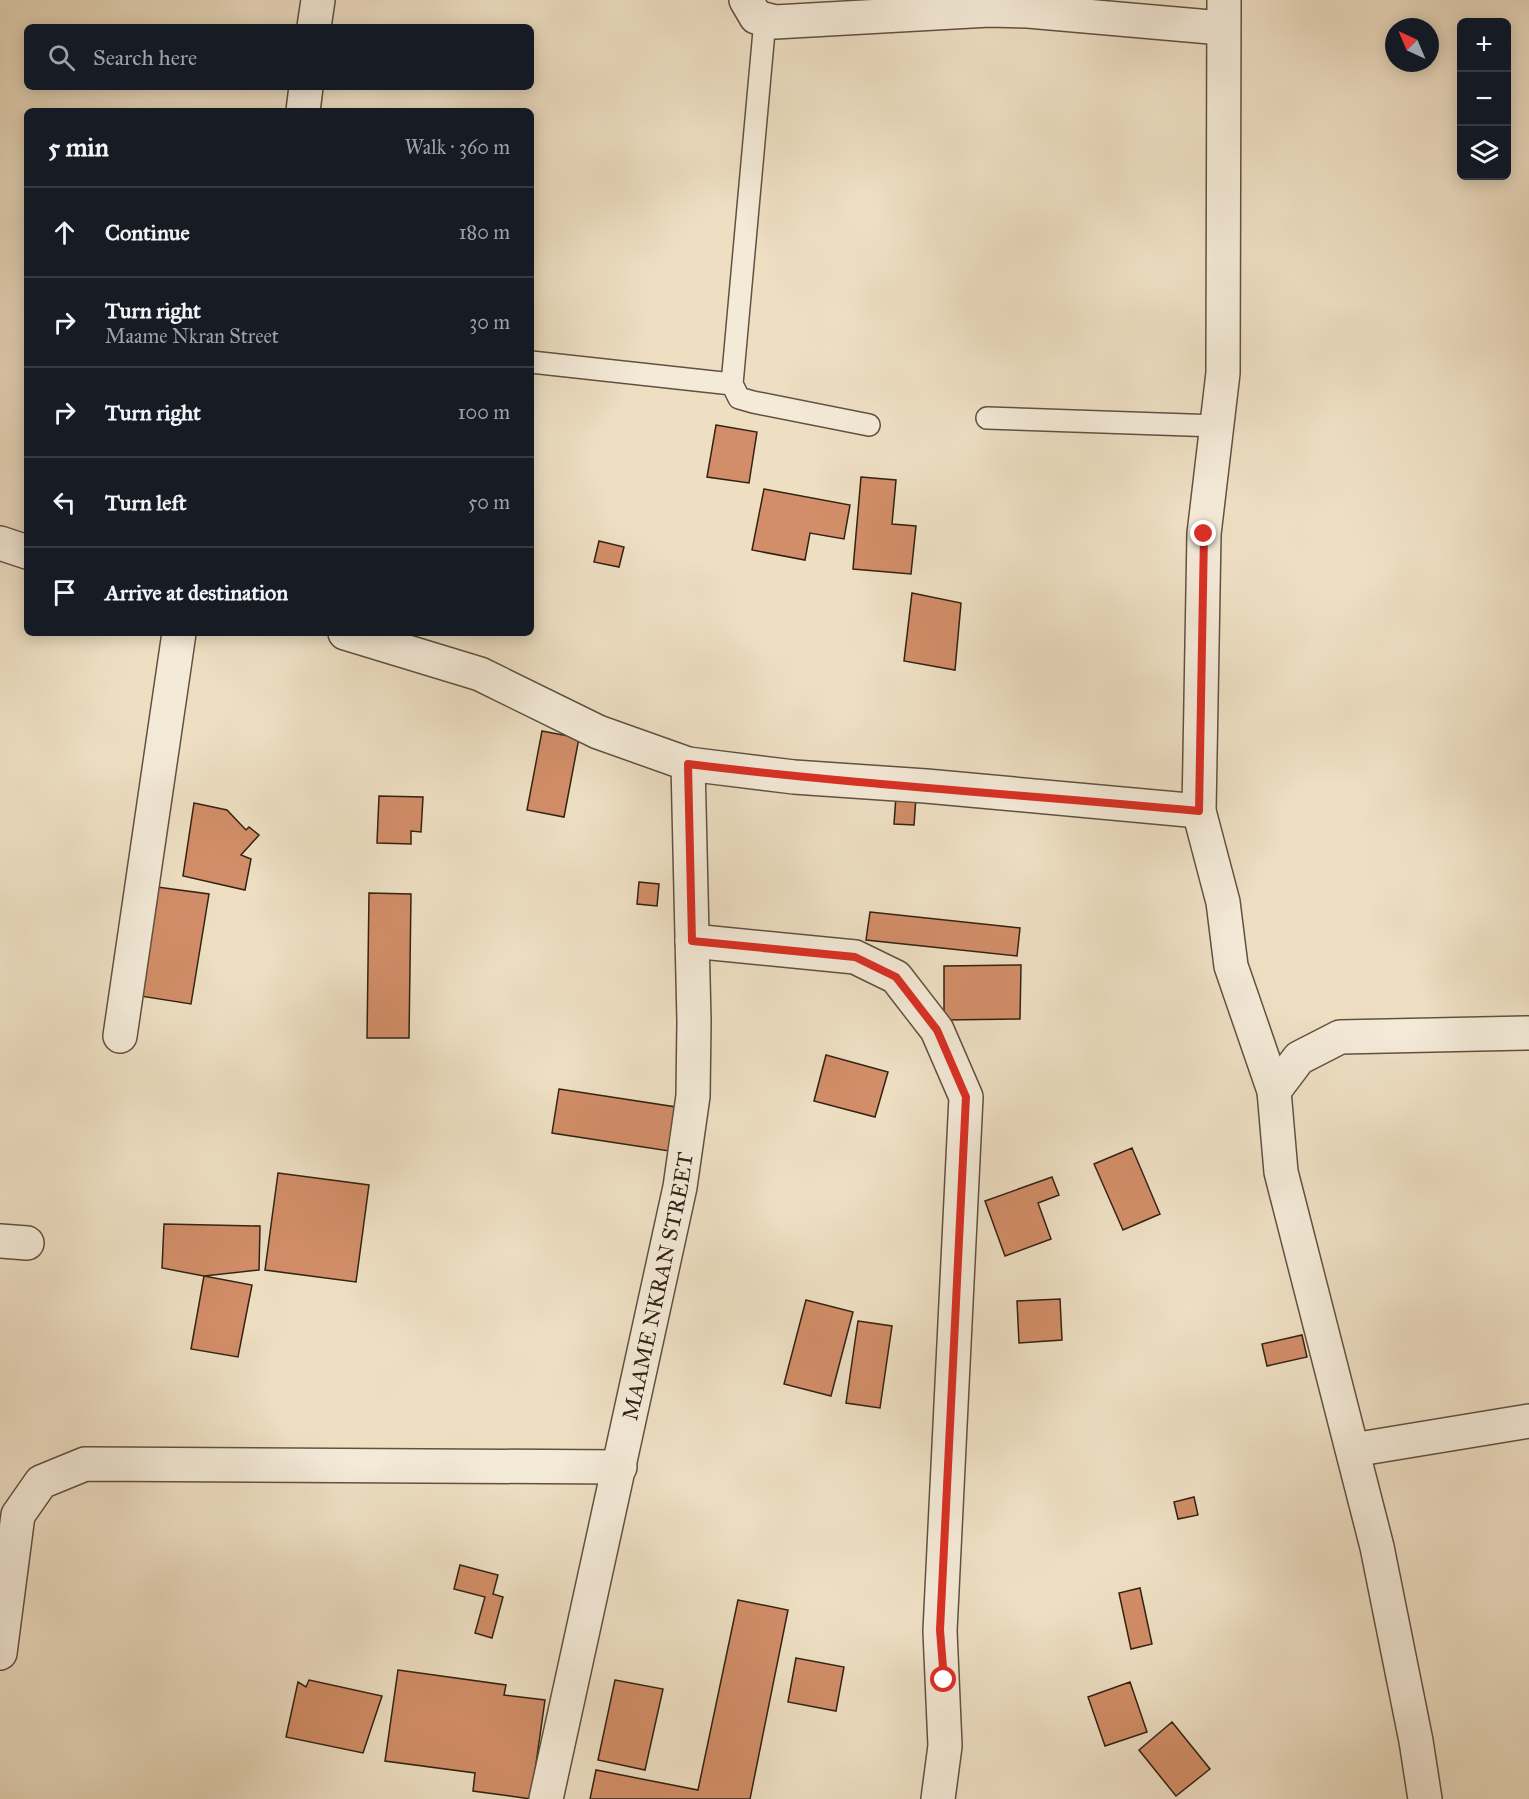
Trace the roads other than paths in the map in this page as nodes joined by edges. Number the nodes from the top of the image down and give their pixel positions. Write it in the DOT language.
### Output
graph roads {
  1 [pos="318,0"];
  2 [pos="755,10"];
  3 [pos="1223,14"];
  4 [pos="314,24"];
  5 [pos="306,90"];
  6 [pos="303,108"];
  7 [pos="534,362"];
  8 [pos="732,384"];
  9 [pos="987,418"];
  10 [pos="869,425"];
  11 [pos="1216,426"];
  12 [pos="0,543"];
  13 [pos="24,551"];
  14 [pos="179,636"];
  15 [pos="355,636"];
  16 [pos="688,764"];
  17 [pos="1199,811"];
  18 [pos="692,941"];
  19 [pos="1529,1033"];
  20 [pos="120,1036"];
  21 [pos="1274,1091"];
  22 [pos="1529,1421"];
  23 [pos="1353,1450"];
  24 [pos="620,1467"];
  25 [pos="0,1653"];
  26 [pos="546,1799"];
  27 [pos="938,1799"];
  28 [pos="1425,1799"];
  1 -- 4 [label="street"];
  2 -- 3 [label="street"];
  2 -- 8 [label="lane"];
  3 -- 11 [label="street"];
  5 -- 6 [label="street"];
  7 -- 8 [label="lane"];
  8 -- 10 [label="lane"];
  9 -- 11 [label="lane"];
  11 -- 17 [label="street"];
  12 -- 13 [label="street"];
  14 -- 20 [label="street"];
  15 -- 16 [label="street"];
  16 -- 17 [label="street"];
  16 -- 18 [label="street, MAAME NKRAN STREET"];
  17 -- 21 [label="street"];
  18 -- 24 [label="street, MAAME NKRAN STREET"];
  18 -- 27 [label="street"];
  19 -- 21 [label="street"];
  21 -- 23 [label="street"];
  22 -- 23 [label="street"];
  23 -- 28 [label="street"];
  24 -- 25 [label="street"];
  24 -- 26 [label="street, MAAME NKRAN STREET"];
}
